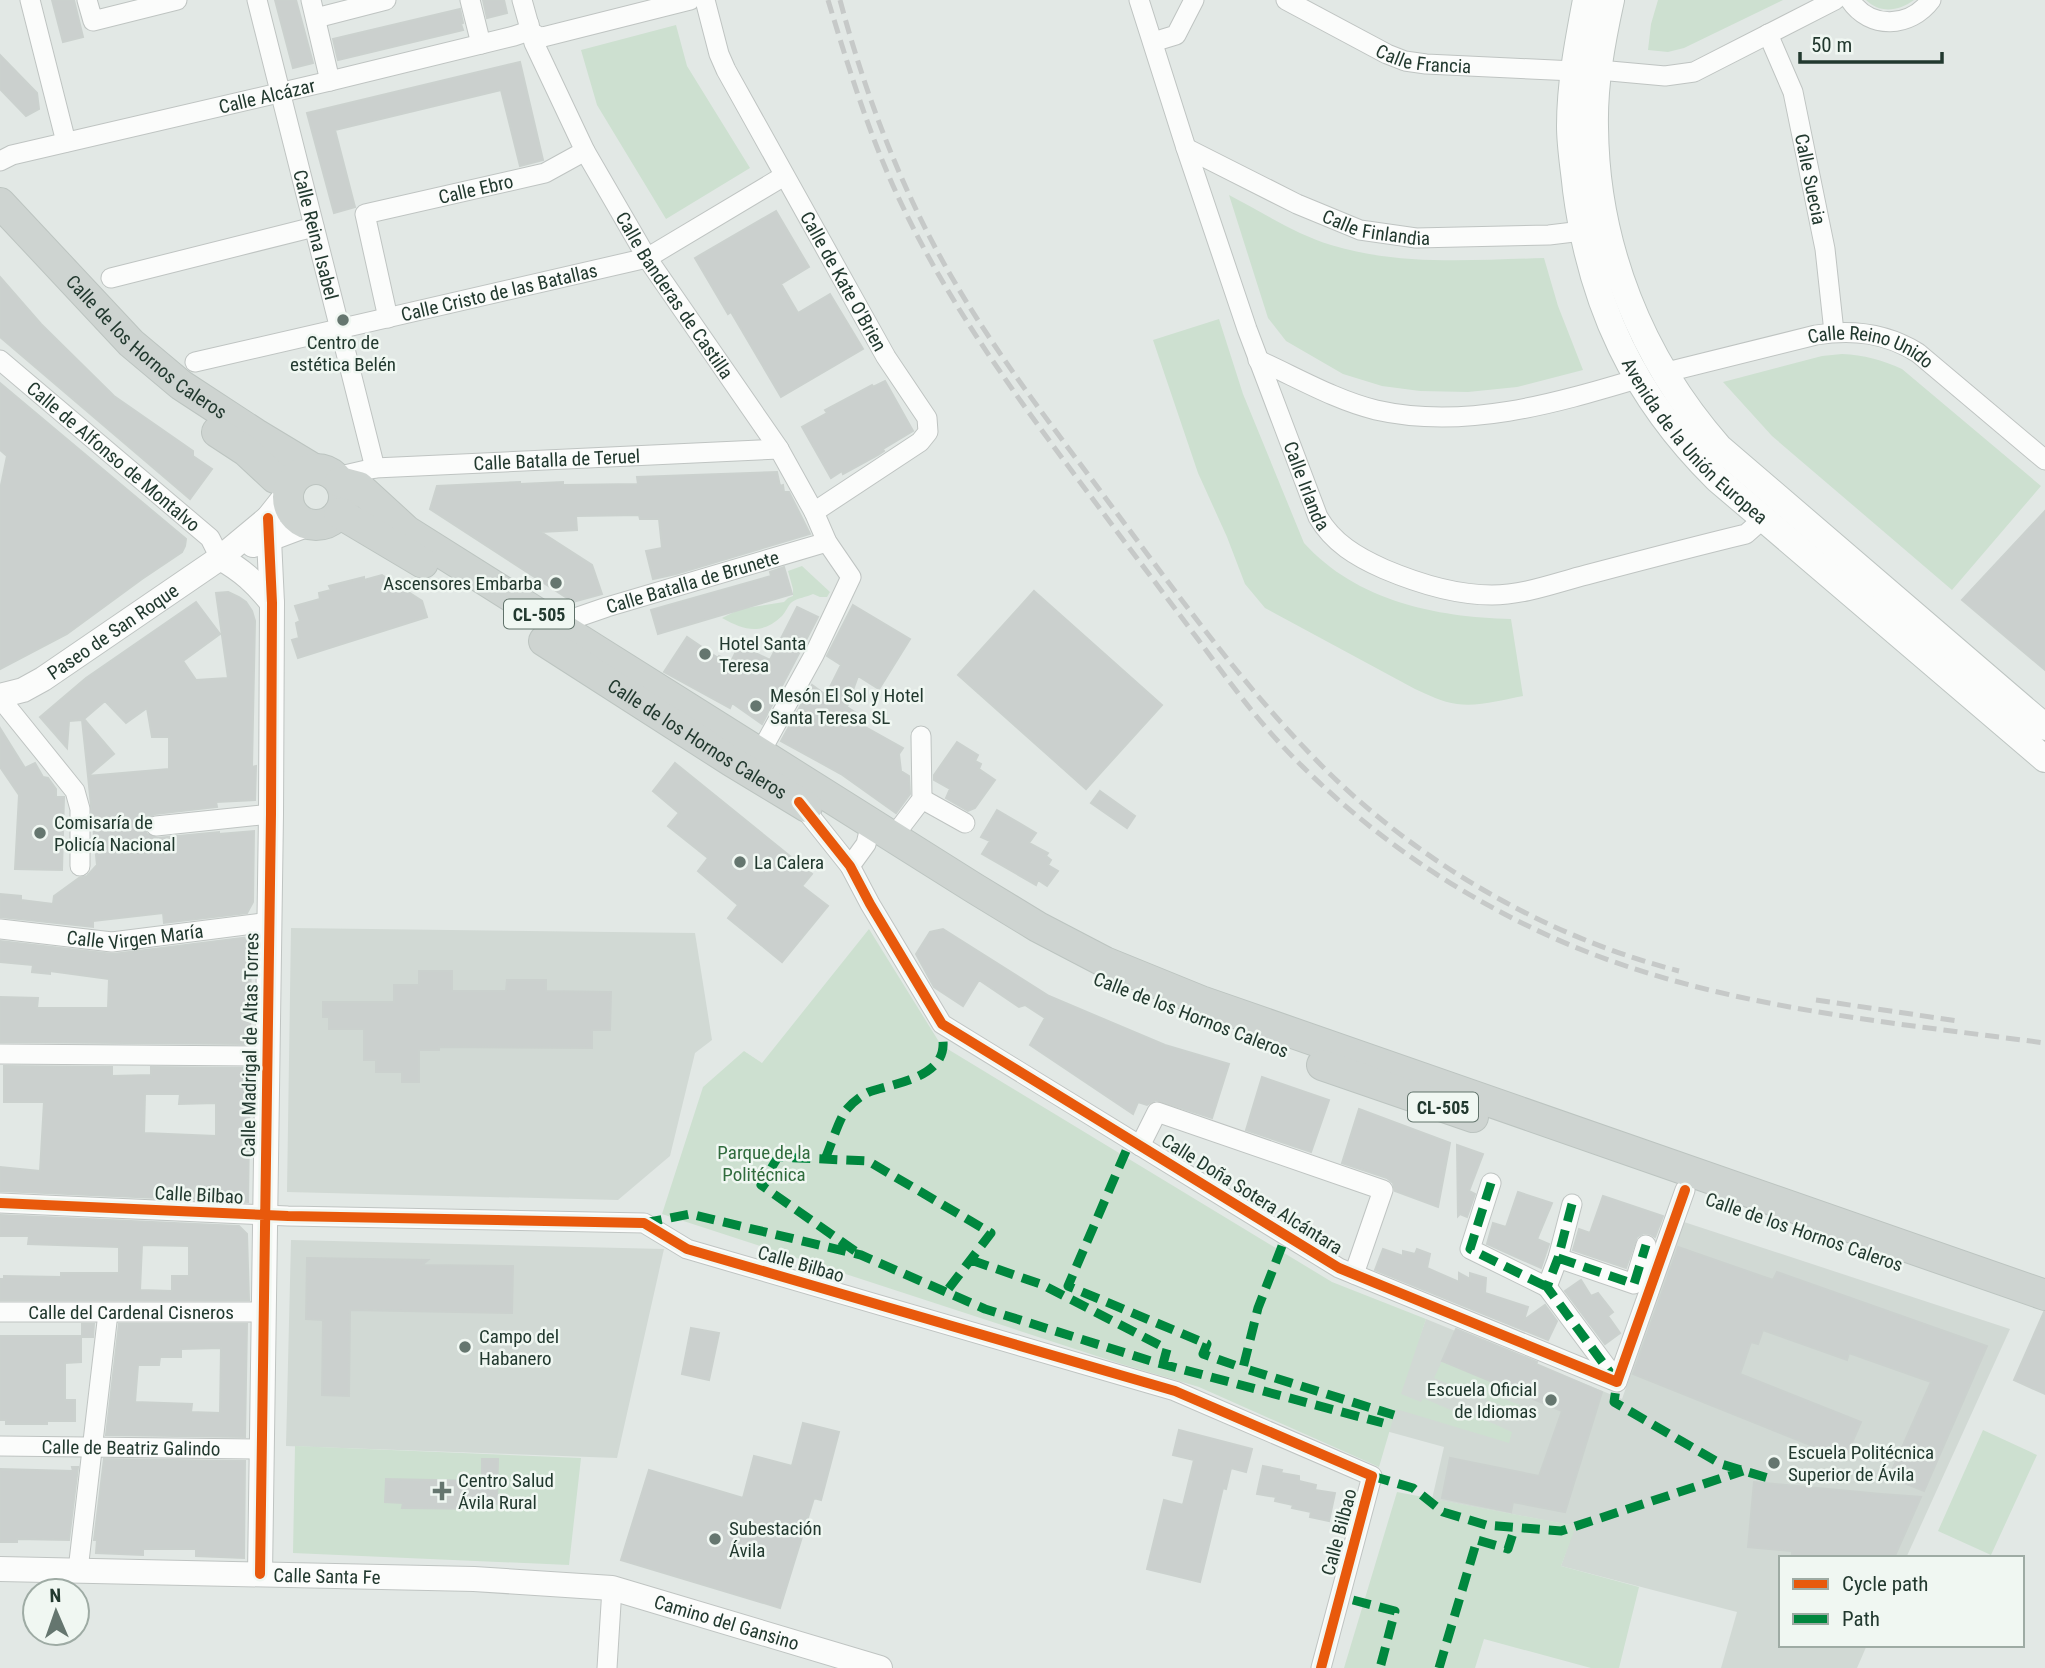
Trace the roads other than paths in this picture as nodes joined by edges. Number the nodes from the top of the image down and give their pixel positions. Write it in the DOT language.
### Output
graph roads {
  1 [pos="30,0"];
  2 [pos="87,0"];
  3 [pos="177,0"];
  4 [pos="257,0"];
  5 [pos="386,0"];
  6 [pos="470,0"];
  7 [pos="522,0"];
  8 [pos="690,0"];
  9 [pos="705,0"];
  10 [pos="1139,0"];
  11 [pos="1194,0"];
  12 [pos="1286,0"];
  13 [pos="1587,0"];
  14 [pos="1611,0"];
  15 [pos="1835,0"];
  16 [pos="1850,0"];
  17 [pos="1931,0"];
  18 [pos="314,9"];
  19 [pos="530,28"];
  20 [pos="1768,34"];
  21 [pos="1153,43"];
  22 [pos="481,44"];
  23 [pos="1586,70"];
  24 [pos="330,81"];
  25 [pos="280,92"];
  26 [pos="66,142"];
  27 [pos="1186,148"];
  28 [pos="585,151"];
  29 [pos="0,161"];
  30 [pos="784,176"];
  31 [pos="0,203"];
  32 [pos="314,227"];
  33 [pos="0,230"];
  34 [pos="1581,231"];
  35 [pos="647,258"];
  36 [pos="111,278"];
  37 [pos="388,318"];
  38 [pos="340,329"];
  39 [pos="1834,332"];
  40 [pos="0,360"];
  41 [pos="1258,360"];
  42 [pos="195,362"];
  43 [pos="1663,373"];
  44 [pos="1637,379"];
  45 [pos="779,449"];
  46 [pos="2045,460"];
  47 [pos="375,468"];
  48 [pos="313,481"];
  49 [pos="814,512"];
  50 [pos="339,513"];
  51 [pos="1763,519"];
  52 [pos="309,524"];
  53 [pos="268,529"];
  54 [pos="827,542"];
  55 [pos="220,558"];
  56 [pos="272,603"];
  57 [pos="561,628"];
  58 [pos="0,697"];
  59 [pos="2045,727"];
  60 [pos="921,736"];
  61 [pos="760,753"];
  62 [pos="2045,760"];
  63 [pos="922,799"];
  64 [pos="271,814"];
  65 [pos="965,823"];
  66 [pos="156,826"];
  67 [pos="870,842"];
  68 [pos="80,866"];
  69 [pos="270,922"];
  70 [pos="0,929"];
  71 [pos="0,1054"];
  72 [pos="266,1056"];
  73 [pos="1140,1146"];
  74 [pos="1491,1183"];
  75 [pos="1685,1191"];
  76 [pos="0,1203"];
  77 [pos="1572,1204"];
  78 [pos="265,1216"];
  79 [pos="1646,1245"];
  80 [pos="1558,1258"];
  81 [pos="1354,1274"];
  82 [pos="1547,1287"];
  83 [pos="2045,1295"];
  84 [pos="0,1312"];
  85 [pos="264,1312"];
  86 [pos="108,1313"];
  87 [pos="2045,1317"];
  88 [pos="1617,1382"];
  89 [pos="0,1446"];
  90 [pos="92,1447"];
  91 [pos="262,1449"];
  92 [pos="0,1569"];
  93 [pos="78,1570"];
  94 [pos="260,1574"];
  95 [pos="612,1588"];
  96 [pos="607,1668"];
  97 [pos="880,1668"];
  98 [pos="1321,1668"];
  1 -- 26 [label="street"];
  2 -- 3 [label="street"];
  4 -- 25 [label="street, Calle Reina Isabel"];
  5 -- 18 [label="street"];
  6 -- 22 [label="street"];
  7 -- 19 [label="street, Calle Banderas de Castilla"];
  8 -- 19 [label="street, Calle Alcázar"];
  9 -- 30 [label="street, Calle de Kate O'Brien"];
  10 -- 21 [label="street, Calle Irlanda"];
  11 -- 21 [label="street"];
  12 -- 23 [label="street, Calle Francia"];
  13 -- 23 [label="main road, Avenida de la Unión Europea"];
  14 -- 23 [label="main road, Avenida de la Unión Europea"];
  15 -- 20 [label="street, Calle Francia"];
  16 -- 17 [label="street"];
  18 -- 24 [label="street"];
  19 -- 22 [label="street, Calle Alcázar"];
  19 -- 28 [label="street, Calle Banderas de Castilla"];
  20 -- 23 [label="street, Calle Francia"];
  20 -- 39 [label="street, Calle Suecia"];
  21 -- 27 [label="street, Calle Irlanda"];
  22 -- 24 [label="street, Calle Alcázar"];
  23 -- 34 [label="main road, Avenida de la Unión Europea"];
  23 -- 43 [label="main road, Avenida de la Unión Europea"];
  24 -- 25 [label="street, Calle Alcázar"];
  25 -- 26 [label="street, Calle Alcázar"];
  25 -- 32 [label="street, Calle Reina Isabel"];
  26 -- 29 [label="street, Calle Alcázar"];
  27 -- 34 [label="street, Calle Finlandia"];
  27 -- 41 [label="street, Calle Irlanda"];
  28 -- 35 [label="street, Calle Banderas de Castilla"];
  28 -- 37 [label="street, Calle Ebro"];
  30 -- 35 [label="street, Calle Cristo de las Batallas"];
  30 -- 49 [label="street, Calle de Kate O'Brien"];
  31 -- 48 [label="main road, Calle de los Hornos Caleros / CL-505"];
  32 -- 36 [label="street"];
  32 -- 38 [label="street, Calle Reina Isabel"];
  33 -- 48 [label="main road, Calle de los Hornos Caleros / CL-505"];
  34 -- 44 [label="main road, Avenida de la Unión Europea"];
  35 -- 37 [label="street, Calle Cristo de las Batallas"];
  35 -- 45 [label="street, Calle Banderas de Castilla"];
  37 -- 38 [label="street, Calle Cristo de las Batallas"];
  38 -- 42 [label="street, Calle Cristo de las Batallas"];
  38 -- 47 [label="street, Calle Reina Isabel"];
  39 -- 43 [label="street, Calle Reino Unido"];
  39 -- 46 [label="street, Calle Reino Unido"];
  40 -- 55 [label="street, Calle de Alfonso de Montalvo"];
  41 -- 44 [label="street"];
  41 -- 51 [label="street, Calle Irlanda"];
  43 -- 59 [label="main road, Avenida de la Unión Europea"];
  44 -- 51 [label="main road, Avenida de la Unión Europea"];
  45 -- 47 [label="street, Calle Batalla de Teruel"];
  45 -- 49 [label="street, Calle Banderas de Castilla"];
  47 -- 48 [label="street, Calle Batalla de Teruel"];
  48 -- 50 [label="main road"];
  48 -- 52 [label="main road, CL-505"];
  48 -- 53 [label="street"];
  48 -- 57 [label="main road, Calle de los Hornos Caleros / CL-505"];
  49 -- 54 [label="street, Calle Banderas de Castilla"];
  50 -- 52 [label="main road"];
  50 -- 67 [label="main road, Calle de los Hornos Caleros / CL-505"];
  51 -- 62 [label="main road, Avenida de la Unión Europea"];
  52 -- 53 [label="street, Paseo de San Roque"];
  53 -- 55 [label="street, Paseo de San Roque"];
  53 -- 56 [label="street, Calle Madrigal de Altas Torres"];
  54 -- 57 [label="street, Calle Batalla de Brunete"];
  54 -- 61 [label="street, Calle Banderas de Castilla"];
  55 -- 56 [label="street"];
  55 -- 58 [label="street, Paseo de San Roque"];
  56 -- 64 [label="street, Calle Madrigal de Altas Torres"];
  57 -- 61 [label="main road, Calle de los Hornos Caleros / CL-505"];
  58 -- 68 [label="street, Paseo de San Roque"];
  60 -- 63 [label="street"];
  61 -- 67 [label="main road, Calle de los Hornos Caleros / CL-505"];
  63 -- 65 [label="street"];
  63 -- 67 [label="street"];
  64 -- 66 [label="street"];
  64 -- 69 [label="street, Calle Madrigal de Altas Torres"];
  67 -- 73 [label="street, Calle Doña Sotera Alcántara"];
  67 -- 75 [label="main road, Calle de los Hornos Caleros / CL-505"];
  67 -- 83 [label="main road, Calle de los Hornos Caleros / CL-505"];
  69 -- 70 [label="street, Calle Virgen María"];
  69 -- 72 [label="street, Calle Madrigal de Altas Torres"];
  71 -- 72 [label="street"];
  72 -- 78 [label="street, Calle Madrigal de Altas Torres"];
  73 -- 81 [label="street, Calle Doña Sotera Alcántara"];
  73 -- 81 [label="street, Calle Doña Sotera Alcántara"];
  74 -- 82 [label="street"];
  75 -- 87 [label="main road, Calle de los Hornos Caleros / CL-505"];
  75 -- 88 [label="street"];
  76 -- 78 [label="street, Calle Bilbao"];
  77 -- 80 [label="street"];
  78 -- 85 [label="street, Calle Madrigal de Altas Torres"];
  78 -- 98 [label="street, Calle Bilbao"];
  79 -- 80 [label="street"];
  80 -- 82 [label="street"];
  81 -- 88 [label="street, Calle Doña Sotera Alcántara"];
  82 -- 88 [label="street"];
  84 -- 86 [label="street, Calle del Cardenal Cisneros"];
  85 -- 86 [label="street, Calle del Cardenal Cisneros"];
  85 -- 91 [label="street, Calle Madrigal de Altas Torres"];
  86 -- 90 [label="street"];
  89 -- 90 [label="street, Calle de Beatriz Galindo"];
  90 -- 91 [label="street, Calle de Beatriz Galindo"];
  90 -- 93 [label="street"];
  91 -- 94 [label="street, Calle Madrigal de Altas Torres"];
  92 -- 93 [label="street, Calle Santa Fe"];
  93 -- 94 [label="street, Calle Santa Fe"];
  94 -- 95 [label="street, Calle Santa Fe"];
  95 -- 96 [label="street"];
  95 -- 97 [label="street, Camino del Gansino"];
}
